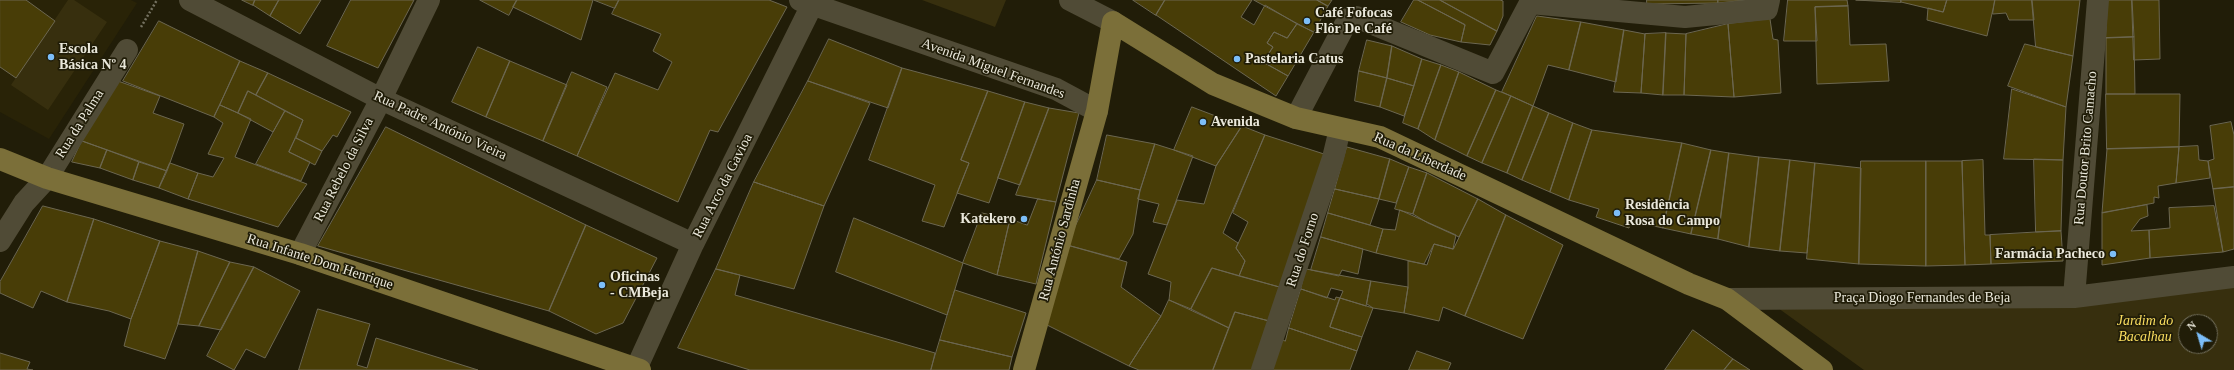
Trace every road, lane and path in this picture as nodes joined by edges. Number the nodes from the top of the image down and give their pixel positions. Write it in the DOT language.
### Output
graph roads {
  1 [pos="190,0"];
  2 [pos="429,0"];
  3 [pos="1070,0"];
  4 [pos="1769,0"];
  5 [pos="2098,0"];
  6 [pos="806,2"];
  7 [pos="1526,2"];
  8 [pos="1636,7"];
  9 [pos="1113,22"];
  10 [pos="127,50"];
  11 [pos="380,99"];
  12 [pos="1097,111"];
  13 [pos="1296,118"];
  14 [pos="1340,128"];
  15 [pos="0,159"];
  16 [pos="47,178"];
  17 [pos="0,242"];
  18 [pos="694,244"];
  19 [pos="300,254"];
  20 [pos="2234,277"];
  21 [pos="2074,297"];
  22 [pos="1727,299"];
  23 [pos="638,369"];
  24 [pos="1028,369"];
  25 [pos="1262,370"];
  26 [pos="1822,370"];
  1 -- 11 [label="street, Rua Padre António Vieira"];
  2 -- 11 [label="street, Rua Rebelo da Silva"];
  3 -- 9 [label="street"];
  4 -- 8 [label="street"];
  5 -- 21 [label="street, Rua Doutor Brito Camacho"];
  6 -- 12 [label="street, Avenida Miguel Fernandes"];
  6 -- 18 [label="street, Rua Arco da Gavioa"];
  7 -- 8 [label="street"];
  7 -- 13 [label="street"];
  9 -- 12 [label="main road"];
  9 -- 13 [label="main road, Rua da Liberdade"];
  10 -- 16 [label="street, Rua da Palma"];
  11 -- 18 [label="street, Rua Padre António Vieira"];
  11 -- 19 [label="street, Rua Rebelo da Silva"];
  12 -- 24 [label="main road, Rua António Sardinha"];
  13 -- 14 [label="main road, Rua da Liberdade"];
  14 -- 22 [label="main road, Rua da Liberdade"];
  14 -- 25 [label="street, Rua do Forno"];
  15 -- 16 [label="main road, Rua Infante Dom Henrique"];
  16 -- 17 [label="street, Rua da Palma"];
  16 -- 19 [label="main road, Rua Infante Dom Henrique"];
  18 -- 23 [label="street, Rua Arco da Gavioa"];
  19 -- 23 [label="main road, Rua Infante Dom Henrique"];
  20 -- 21 [label="street, Praça Diogo Fernandes de Beja"];
  21 -- 22 [label="street, Praça Diogo Fernandes de Beja"];
  22 -- 26 [label="main road"];
}
